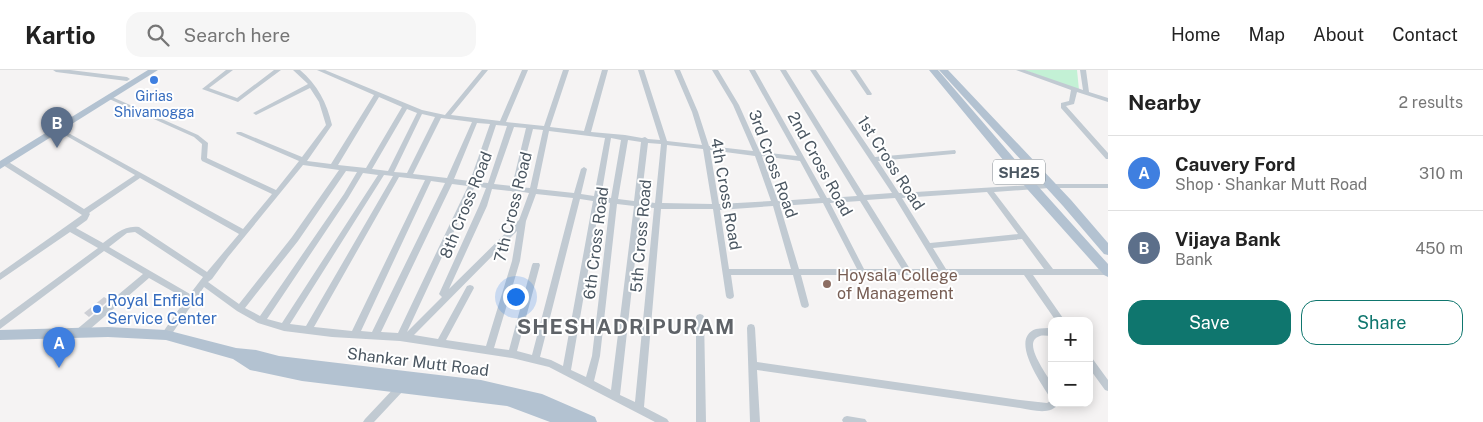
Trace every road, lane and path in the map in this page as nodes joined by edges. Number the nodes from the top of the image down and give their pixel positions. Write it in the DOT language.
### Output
graph roads {
  1 [pos="56,70"];
  2 [pos="142,70"];
  3 [pos="154,70"];
  4 [pos="230,70"];
  5 [pos="278,70"];
  6 [pos="296,70"];
  7 [pos="320,70"];
  8 [pos="485,70"];
  9 [pos="525,70"];
  10 [pos="566,70"];
  11 [pos="605,70"];
  12 [pos="641,70"];
  13 [pos="678,70"];
  14 [pos="715,70"];
  15 [pos="752,70"];
  16 [pos="783,70"];
  17 [pos="813,70"];
  18 [pos="853,70"];
  19 [pos="933,70"];
  20 [pos="943,70"];
  21 [pos="1019,70"];
  22 [pos="1083,70"];
  23 [pos="127,79"];
  24 [pos="311,85"];
  25 [pos="1074,89"];
  26 [pos="1086,93"];
  27 [pos="378,94"];
  28 [pos="869,94"];
  29 [pos="110,98"];
  30 [pos="1108,100"];
  31 [pos="405,106"];
  32 [pos="420,112"];
  33 [pos="256,113"];
  34 [pos="443,117"];
  35 [pos="475,121"];
  36 [pos="494,123"];
  37 [pos="506,124"];
  38 [pos="530,127"];
  39 [pos="546,129"];
  40 [pos="59,130"];
  41 [pos="240,133"];
  42 [pos="588,133"];
  43 [pos="608,136"];
  44 [pos="625,137"];
  45 [pos="645,140"];
  46 [pos="664,142"];
  47 [pos="706,147"];
  48 [pos="954,152"];
  49 [pos="757,154"];
  50 [pos="1108,157"];
  51 [pos="803,159"];
  52 [pos="873,159"];
  53 [pos="303,161"];
  54 [pos="2,162"];
  55 [pos="333,167"];
  56 [pos="344,168"];
  57 [pos="584,169"];
  58 [pos="364,171"];
  59 [pos="390,174"];
  60 [pos="140,175"];
  61 [pos="408,176"];
  62 [pos="429,179"];
  63 [pos="449,182"];
  64 [pos="472,185"];
  65 [pos="1049,186"];
  66 [pos="1108,186"];
  67 [pos="490,187"];
  68 [pos="1032,187"];
  69 [pos="514,190"];
  70 [pos="989,190"];
  71 [pos="533,192"];
  72 [pos="277,193"];
  73 [pos="897,195"];
  74 [pos="576,198"];
  75 [pos="864,198"];
  76 [pos="596,200"];
  77 [pos="825,200"];
  78 [pos="614,202"];
  79 [pos="774,203"];
  80 [pos="638,205"];
  81 [pos="656,206"];
  82 [pos="714,207"];
  83 [pos="85,212"];
  84 [pos="522,221"];
  85 [pos="70,228"];
  86 [pos="244,233"];
  87 [pos="1024,236"];
  88 [pos="928,246"];
  89 [pos="104,248"];
  90 [pos="1108,252"];
  91 [pos="536,265"];
  92 [pos="796,271"];
  93 [pos="726,272"];
  94 [pos="862,272"];
  95 [pos="908,272"];
  96 [pos="944,272"];
  97 [pos="1026,272"];
  98 [pos="1051,272"];
  99 [pos="1108,272"];
  100 [pos="149,273"];
  101 [pos="0,277"];
  102 [pos="206,280"];
  103 [pos="470,288"];
  104 [pos="443,294"];
  105 [pos="730,296"];
  106 [pos="191,298"];
  107 [pos="805,304"];
  108 [pos="240,309"];
  109 [pos="700,317"];
  110 [pos="1057,317"];
  111 [pos="261,321"];
  112 [pos="0,325"];
  113 [pos="284,326"];
  114 [pos="751,328"];
  115 [pos="308,330"];
  116 [pos="1048,332"];
  117 [pos="79,333"];
  118 [pos="355,334"];
  119 [pos="0,335"];
  120 [pos="166,335"];
  121 [pos="375,335"];
  122 [pos="403,338"];
  123 [pos="440,343"];
  124 [pos="489,351"];
  125 [pos="236,354"];
  126 [pos="512,354"];
  127 [pos="535,360"];
  128 [pos="1090,362"];
  129 [pos="753,365"];
  130 [pos="566,372"];
  131 [pos="589,382"];
  132 [pos="1048,386"];
  133 [pos="1108,387"];
  134 [pos="400,388"];
  135 [pos="615,396"];
  136 [pos="540,405"];
  137 [pos="1048,406"];
  138 [pos="639,408"];
  139 [pos="847,420"];
  140 [pos="368,422"];
  141 [pos="568,422"];
  142 [pos="590,422"];
  143 [pos="664,422"];
  144 [pos="701,422"];
  145 [pos="755,422"];
  146 [pos="862,422"];
  1 -- 23 [label="street"];
  2 -- 23 [label="main road"];
  3 -- 29 [label="main road"];
  4 -- 5 [label="street"];
  6 -- 24 [label="street"];
  7 -- 27 [label="street"];
  8 -- 34 [label="street"];
  9 -- 37 [label="street, 8th Cross Road"];
  10 -- 39 [label="street, 7th Cross Road"];
  11 -- 42 [label="street"];
  12 -- 46 [label="street, 5th Cross Road"];
  13 -- 47 [label="street, 4th Cross Road"];
  14 -- 49 [label="street, 3rd Cross Road"];
  15 -- 51 [label="street, 2nd Cross Road"];
  16 -- 75 [label="street"];
  17 -- 52 [label="street, 1st Cross Road"];
  18 -- 28 [label="street"];
  19 -- 68 [label="main road, SH25"];
  20 -- 65 [label="main road, SH25"];
  21 -- 25 [label="street"];
  22 -- 26 [label="street"];
  23 -- 54 [label="main road"];
  24 -- 33 [label="street"];
  24 -- 53 [label="street"];
  25 -- 26 [label="street"];
  25 -- 50 [label="street"];
  26 -- 30 [label="street"];
  27 -- 31 [label="street"];
  27 -- 55 [label="street"];
  29 -- 40 [label="main road"];
  29 -- 72 [label="street"];
  31 -- 32 [label="street"];
  31 -- 58 [label="street"];
  32 -- 34 [label="street"];
  32 -- 59 [label="street"];
  34 -- 35 [label="street"];
  34 -- 61 [label="street"];
  35 -- 36 [label="street"];
  35 -- 63 [label="street"];
  36 -- 37 [label="street"];
  36 -- 64 [label="street"];
  37 -- 38 [label="street"];
  37 -- 67 [label="street, 8th Cross Road"];
  38 -- 39 [label="street"];
  38 -- 69 [label="street"];
  39 -- 42 [label="street"];
  39 -- 71 [label="street, 7th Cross Road"];
  40 -- 54 [label="main road"];
  40 -- 60 [label="street"];
  41 -- 53 [label="street"];
  42 -- 43 [label="street"];
  43 -- 44 [label="street"];
  43 -- 76 [label="street"];
  44 -- 45 [label="street"];
  44 -- 78 [label="street, 6th Cross Road"];
  45 -- 46 [label="street"];
  45 -- 80 [label="street"];
  46 -- 47 [label="street"];
  46 -- 81 [label="street, 5th Cross Road"];
  47 -- 49 [label="street"];
  47 -- 82 [label="street, 4th Cross Road"];
  48 -- 52 [label="street"];
  49 -- 51 [label="street"];
  49 -- 79 [label="street, 3rd Cross Road"];
  51 -- 77 [label="street, 2nd Cross Road"];
  52 -- 73 [label="street, 1st Cross Road"];
  53 -- 55 [label="street"];
  53 -- 72 [label="street"];
  54 -- 83 [label="street"];
  55 -- 56 [label="street"];
  56 -- 58 [label="street"];
  56 -- 108 [label="street"];
  57 -- 74 [label="street"];
  58 -- 59 [label="street"];
  58 -- 111 [label="street"];
  59 -- 61 [label="street"];
  59 -- 113 [label="street"];
  59 -- 115 [label="street"];
  60 -- 83 [label="street"];
  60 -- 86 [label="street"];
  61 -- 62 [label="street"];
  62 -- 63 [label="street"];
  62 -- 118 [label="street"];
  63 -- 64 [label="street"];
  63 -- 121 [label="street"];
  64 -- 67 [label="street"];
  64 -- 122 [label="street"];
  65 -- 66 [label="street"];
  65 -- 68 [label="street"];
  65 -- 90 [label="main road, SH25"];
  67 -- 69 [label="street"];
  67 -- 104 [label="street, 8th Cross Road"];
  68 -- 70 [label="street"];
  68 -- 99 [label="main road, SH25"];
  69 -- 71 [label="street"];
  70 -- 73 [label="street"];
  70 -- 87 [label="street"];
  71 -- 74 [label="street"];
  71 -- 84 [label="street, 7th Cross Road"];
  72 -- 86 [label="street"];
  73 -- 75 [label="street"];
  73 -- 88 [label="street, 1st Cross Road"];
  74 -- 76 [label="street"];
  74 -- 127 [label="street"];
  75 -- 77 [label="street"];
  75 -- 95 [label="street"];
  76 -- 78 [label="street"];
  76 -- 130 [label="street"];
  77 -- 79 [label="street"];
  77 -- 94 [label="street, 2nd Cross Road"];
  78 -- 80 [label="street"];
  78 -- 131 [label="street, 6th Cross Road"];
  79 -- 82 [label="street"];
  79 -- 92 [label="street, 3rd Cross Road"];
  80 -- 81 [label="street"];
  80 -- 135 [label="street"];
  81 -- 82 [label="street"];
  81 -- 138 [label="street, 5th Cross Road"];
  82 -- 93 [label="street, 4th Cross Road"];
  83 -- 85 [label="street"];
  84 -- 122 [label="street"];
  84 -- 124 [label="street, 7th Cross Road"];
  85 -- 89 [label="street"];
  85 -- 101 [label="street"];
  86 -- 102 [label="street"];
  87 -- 88 [label="street"];
  87 -- 98 [label="street"];
  88 -- 96 [label="street, 1st Cross Road"];
  89 -- 100 [label="street"];
  89 -- 102 [label="street"];
  89 -- 112 [label="street"];
  91 -- 126 [label="street"];
  92 -- 93 [label="street"];
  92 -- 94 [label="street"];
  92 -- 107 [label="street, 3rd Cross Road"];
  93 -- 105 [label="street, 4th Cross Road"];
  94 -- 95 [label="street"];
  95 -- 96 [label="street"];
  96 -- 97 [label="street"];
  97 -- 98 [label="street"];
  97 -- 110 [label="street"];
  98 -- 99 [label="street"];
  100 -- 106 [label="street"];
  100 -- 117 [label="street"];
  102 -- 106 [label="street"];
  102 -- 108 [label="street"];
  103 -- 123 [label="street"];
  106 -- 120 [label="street"];
  108 -- 111 [label="street"];
  109 -- 144 [label="street"];
  111 -- 113 [label="street"];
  113 -- 115 [label="street"];
  114 -- 129 [label="street"];
  115 -- 118 [label="street"];
  116 -- 132 [label="street"];
  117 -- 119 [label="main road, Shankar Mutt Road"];
  117 -- 120 [label="main road, Shankar Mutt Road"];
  118 -- 121 [label="street"];
  120 -- 125 [label="main road, Shankar Mutt Road"];
  121 -- 122 [label="street"];
  122 -- 123 [label="street"];
  123 -- 124 [label="street"];
  124 -- 126 [label="street"];
  125 -- 134 [label="main road, Shankar Mutt Road"];
  125 -- 136 [label="main road, Shankar Mutt Road"];
  126 -- 127 [label="street"];
  127 -- 130 [label="street"];
  128 -- 133 [label="street"];
  129 -- 137 [label="street"];
  129 -- 145 [label="street"];
  130 -- 131 [label="street"];
  131 -- 135 [label="street"];
  134 -- 136 [label="main road, Shankar Mutt Road"];
  134 -- 140 [label="street"];
  135 -- 138 [label="street"];
  136 -- 141 [label="main road, Shankar Mutt Road"];
  136 -- 142 [label="main road, Shankar Mutt Road"];
  138 -- 143 [label="street"];
  139 -- 146 [label="street"];
}
